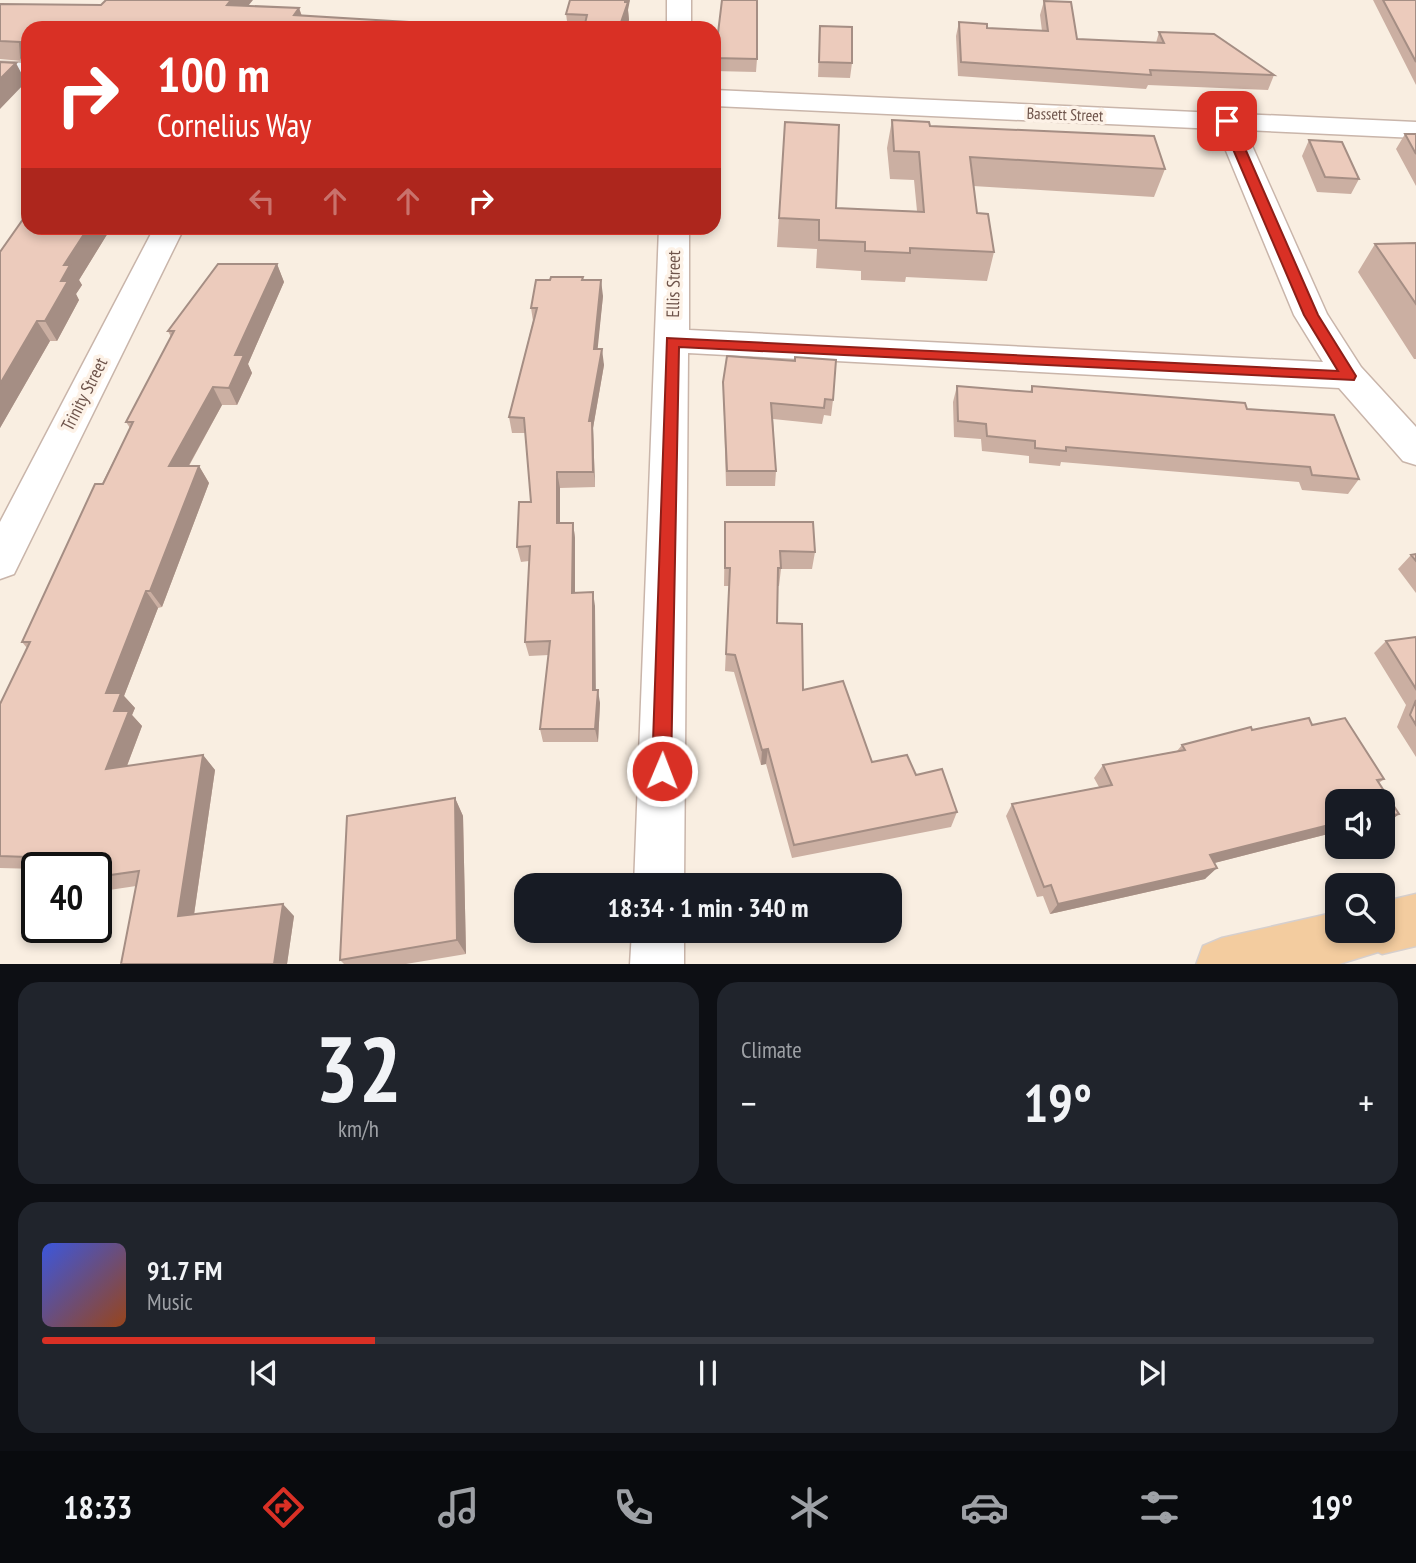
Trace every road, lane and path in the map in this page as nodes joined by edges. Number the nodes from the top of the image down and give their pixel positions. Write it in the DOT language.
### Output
graph roads {
  1 [pos="680,0"];
  2 [pos="679,21"];
  3 [pos="0,70"];
  4 [pos="21,71"];
  5 [pos="721,98"];
  6 [pos="1227,121"];
  7 [pos="1416,130"];
  8 [pos="165,235"];
  9 [pos="674,235"];
  10 [pos="672,341"];
  11 [pos="1349,376"];
  12 [pos="1416,452"];
  13 [pos="0,562"];
  14 [pos="659,873"];
  15 [pos="1416,920"];
  16 [pos="1395,925"];
  17 [pos="1325,941"];
  18 [pos="658,943"];
  19 [pos="657,964"];
  20 [pos="1222,964"];
  1 -- 2 [label="street"];
  3 -- 4 [label="street"];
  5 -- 6 [label="street, Bassett Street"];
  6 -- 7 [label="street, Bassett Street"];
  6 -- 11 [label="street"];
  8 -- 13 [label="street, Trinity Street"];
  9 -- 10 [label="street, Ellis Street"];
  10 -- 11 [label="street"];
  10 -- 14 [label="street, Ellis Street"];
  11 -- 12 [label="street"];
  15 -- 16 [label="main road"];
  17 -- 20 [label="main road"];
  18 -- 19 [label="street"];
}
